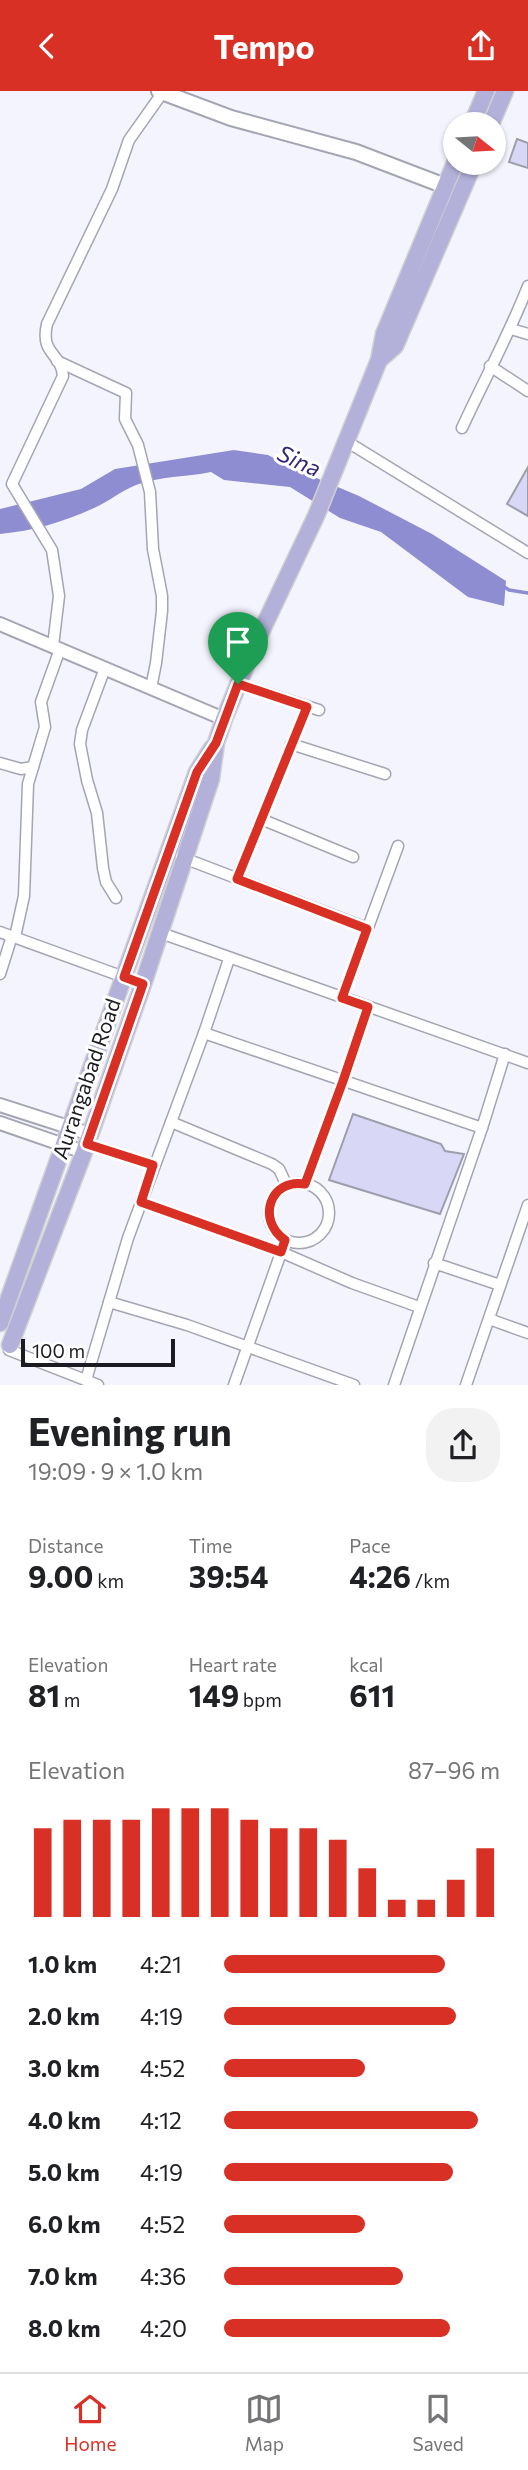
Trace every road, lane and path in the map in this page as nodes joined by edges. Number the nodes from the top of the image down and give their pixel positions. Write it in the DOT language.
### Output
graph roads {
  1 [pos="486,91"];
  2 [pos="505,91"];
  3 [pos="161,92"];
  4 [pos="477,112"];
  5 [pos="496,112"];
  6 [pos="450,175"];
  7 [pos="469,175"];
  8 [pos="445,186"];
  9 [pos="528,286"];
  10 [pos="511,329"];
  11 [pos="528,334"];
  12 [pos="379,360"];
  13 [pos="57,361"];
  14 [pos="491,366"];
  15 [pos="528,391"];
  16 [pos="462,428"];
  17 [pos="343,447"];
  18 [pos="528,553"];
  19 [pos="0,624"];
  20 [pos="56,648"];
  21 [pos="105,668"];
  22 [pos="238,684"];
  23 [pos="150,688"];
  24 [pos="307,707"];
  25 [pos="319,711"];
  26 [pos="223,719"];
  27 [pos="292,744"];
  28 [pos="0,763"];
  29 [pos="33,767"];
  30 [pos="386,774"];
  31 [pos="261,819"];
  32 [pos="398,846"];
  33 [pos="177,856"];
  34 [pos="352,857"];
  35 [pos="237,879"];
  36 [pos="116,898"];
  37 [pos="367,929"];
  38 [pos="0,932"];
  39 [pos="158,932"];
  40 [pos="14,937"];
  41 [pos="229,959"];
  42 [pos="0,974"];
  43 [pos="124,977"];
  44 [pos="143,984"];
  45 [pos="342,998"];
  46 [pos="368,1007"];
  47 [pos="204,1033"];
  48 [pos="505,1055"];
  49 [pos="528,1063"];
  50 [pos="343,1081"];
  51 [pos="0,1105"];
  52 [pos="171,1122"];
  53 [pos="0,1123"];
  54 [pos="71,1127"];
  55 [pos="482,1128"];
  56 [pos="87,1143"];
  57 [pos="65,1145"];
  58 [pos="153,1165"];
  59 [pos="305,1184"];
  60 [pos="287,1186"];
  61 [pos="141,1202"];
  62 [pos="528,1205"];
  63 [pos="523,1237"];
  64 [pos="285,1240"];
  65 [pos="281,1252"];
  66 [pos="434,1263"];
  67 [pos="500,1285"];
  68 [pos="109,1303"];
  69 [pos="419,1307"];
  70 [pos="489,1319"];
  71 [pos="0,1323"];
  72 [pos="528,1333"];
  73 [pos="5,1346"];
  74 [pos="247,1348"];
  75 [pos="86,1380"];
  76 [pos="98,1385"];
  77 [pos="234,1385"];
  78 [pos="354,1385"];
  79 [pos="394,1385"];
  80 [pos="466,1385"];
  1 -- 4 [label="main road"];
  2 -- 5 [label="main road"];
  3 -- 8 [label="main road"];
  3 -- 13 [label="street"];
  6 -- 8 [label="main road"];
  7 -- 12 [label="main road"];
  8 -- 12 [label="main road"];
  9 -- 10 [label="street"];
  10 -- 11 [label="street"];
  10 -- 14 [label="street"];
  12 -- 17 [label="main road"];
  13 -- 20 [label="street"];
  13 -- 23 [label="street"];
  14 -- 15 [label="street"];
  14 -- 16 [label="street"];
  17 -- 18 [label="street"];
  17 -- 22 [label="main road, Aurangabad Road"];
  19 -- 20 [label="street"];
  20 -- 21 [label="street"];
  20 -- 29 [label="street"];
  21 -- 23 [label="street"];
  21 -- 36 [label="street"];
  22 -- 24 [label="street"];
  22 -- 26 [label="main road, Aurangabad Road"];
  23 -- 26 [label="street"];
  24 -- 25 [label="street"];
  24 -- 27 [label="street"];
  26 -- 33 [label="main road, Aurangabad Road"];
  27 -- 30 [label="street"];
  27 -- 31 [label="street"];
  28 -- 29 [label="street"];
  29 -- 40 [label="street"];
  31 -- 34 [label="street"];
  31 -- 35 [label="street"];
  32 -- 37 [label="street"];
  33 -- 35 [label="street"];
  33 -- 39 [label="main road, Aurangabad Road"];
  33 -- 43 [label="main road, Aurangabad Road"];
  35 -- 37 [label="street"];
  37 -- 45 [label="street"];
  38 -- 40 [label="street"];
  39 -- 41 [label="street"];
  39 -- 44 [label="main road, Aurangabad Road"];
  40 -- 42 [label="street"];
  40 -- 43 [label="street"];
  41 -- 45 [label="street"];
  41 -- 47 [label="street"];
  43 -- 44 [label="street"];
  43 -- 54 [label="main road, Aurangabad Road"];
  44 -- 56 [label="main road, Aurangabad Road"];
  45 -- 46 [label="street"];
  46 -- 48 [label="street"];
  46 -- 50 [label="street"];
  47 -- 50 [label="street"];
  47 -- 52 [label="street"];
  48 -- 49 [label="street"];
  48 -- 55 [label="street"];
  50 -- 55 [label="street"];
  50 -- 59 [label="street"];
  51 -- 54 [label="street"];
  52 -- 58 [label="street"];
  52 -- 60 [label="street"];
  53 -- 57 [label="street"];
  54 -- 56 [label="street"];
  54 -- 57 [label="main road, Aurangabad Road"];
  55 -- 66 [label="street"];
  56 -- 57 [label="street"];
  56 -- 58 [label="street"];
  56 -- 73 [label="main road, Aurangabad Road"];
  57 -- 71 [label="main road, Aurangabad Road"];
  58 -- 61 [label="street"];
  59 -- 60 [label="street"];
  59 -- 64 [label="street"];
  60 -- 64 [label="street"];
  61 -- 65 [label="street"];
  61 -- 68 [label="street"];
  62 -- 63 [label="street"];
  63 -- 67 [label="street"];
  64 -- 65 [label="street"];
  65 -- 69 [label="street"];
  65 -- 74 [label="street"];
  66 -- 67 [label="street"];
  66 -- 69 [label="street"];
  67 -- 70 [label="street"];
  68 -- 74 [label="street"];
  68 -- 75 [label="street"];
  69 -- 79 [label="street"];
  70 -- 72 [label="street"];
  70 -- 80 [label="street"];
  73 -- 75 [label="street"];
  74 -- 77 [label="street"];
  74 -- 78 [label="street"];
  75 -- 76 [label="street"];
}
